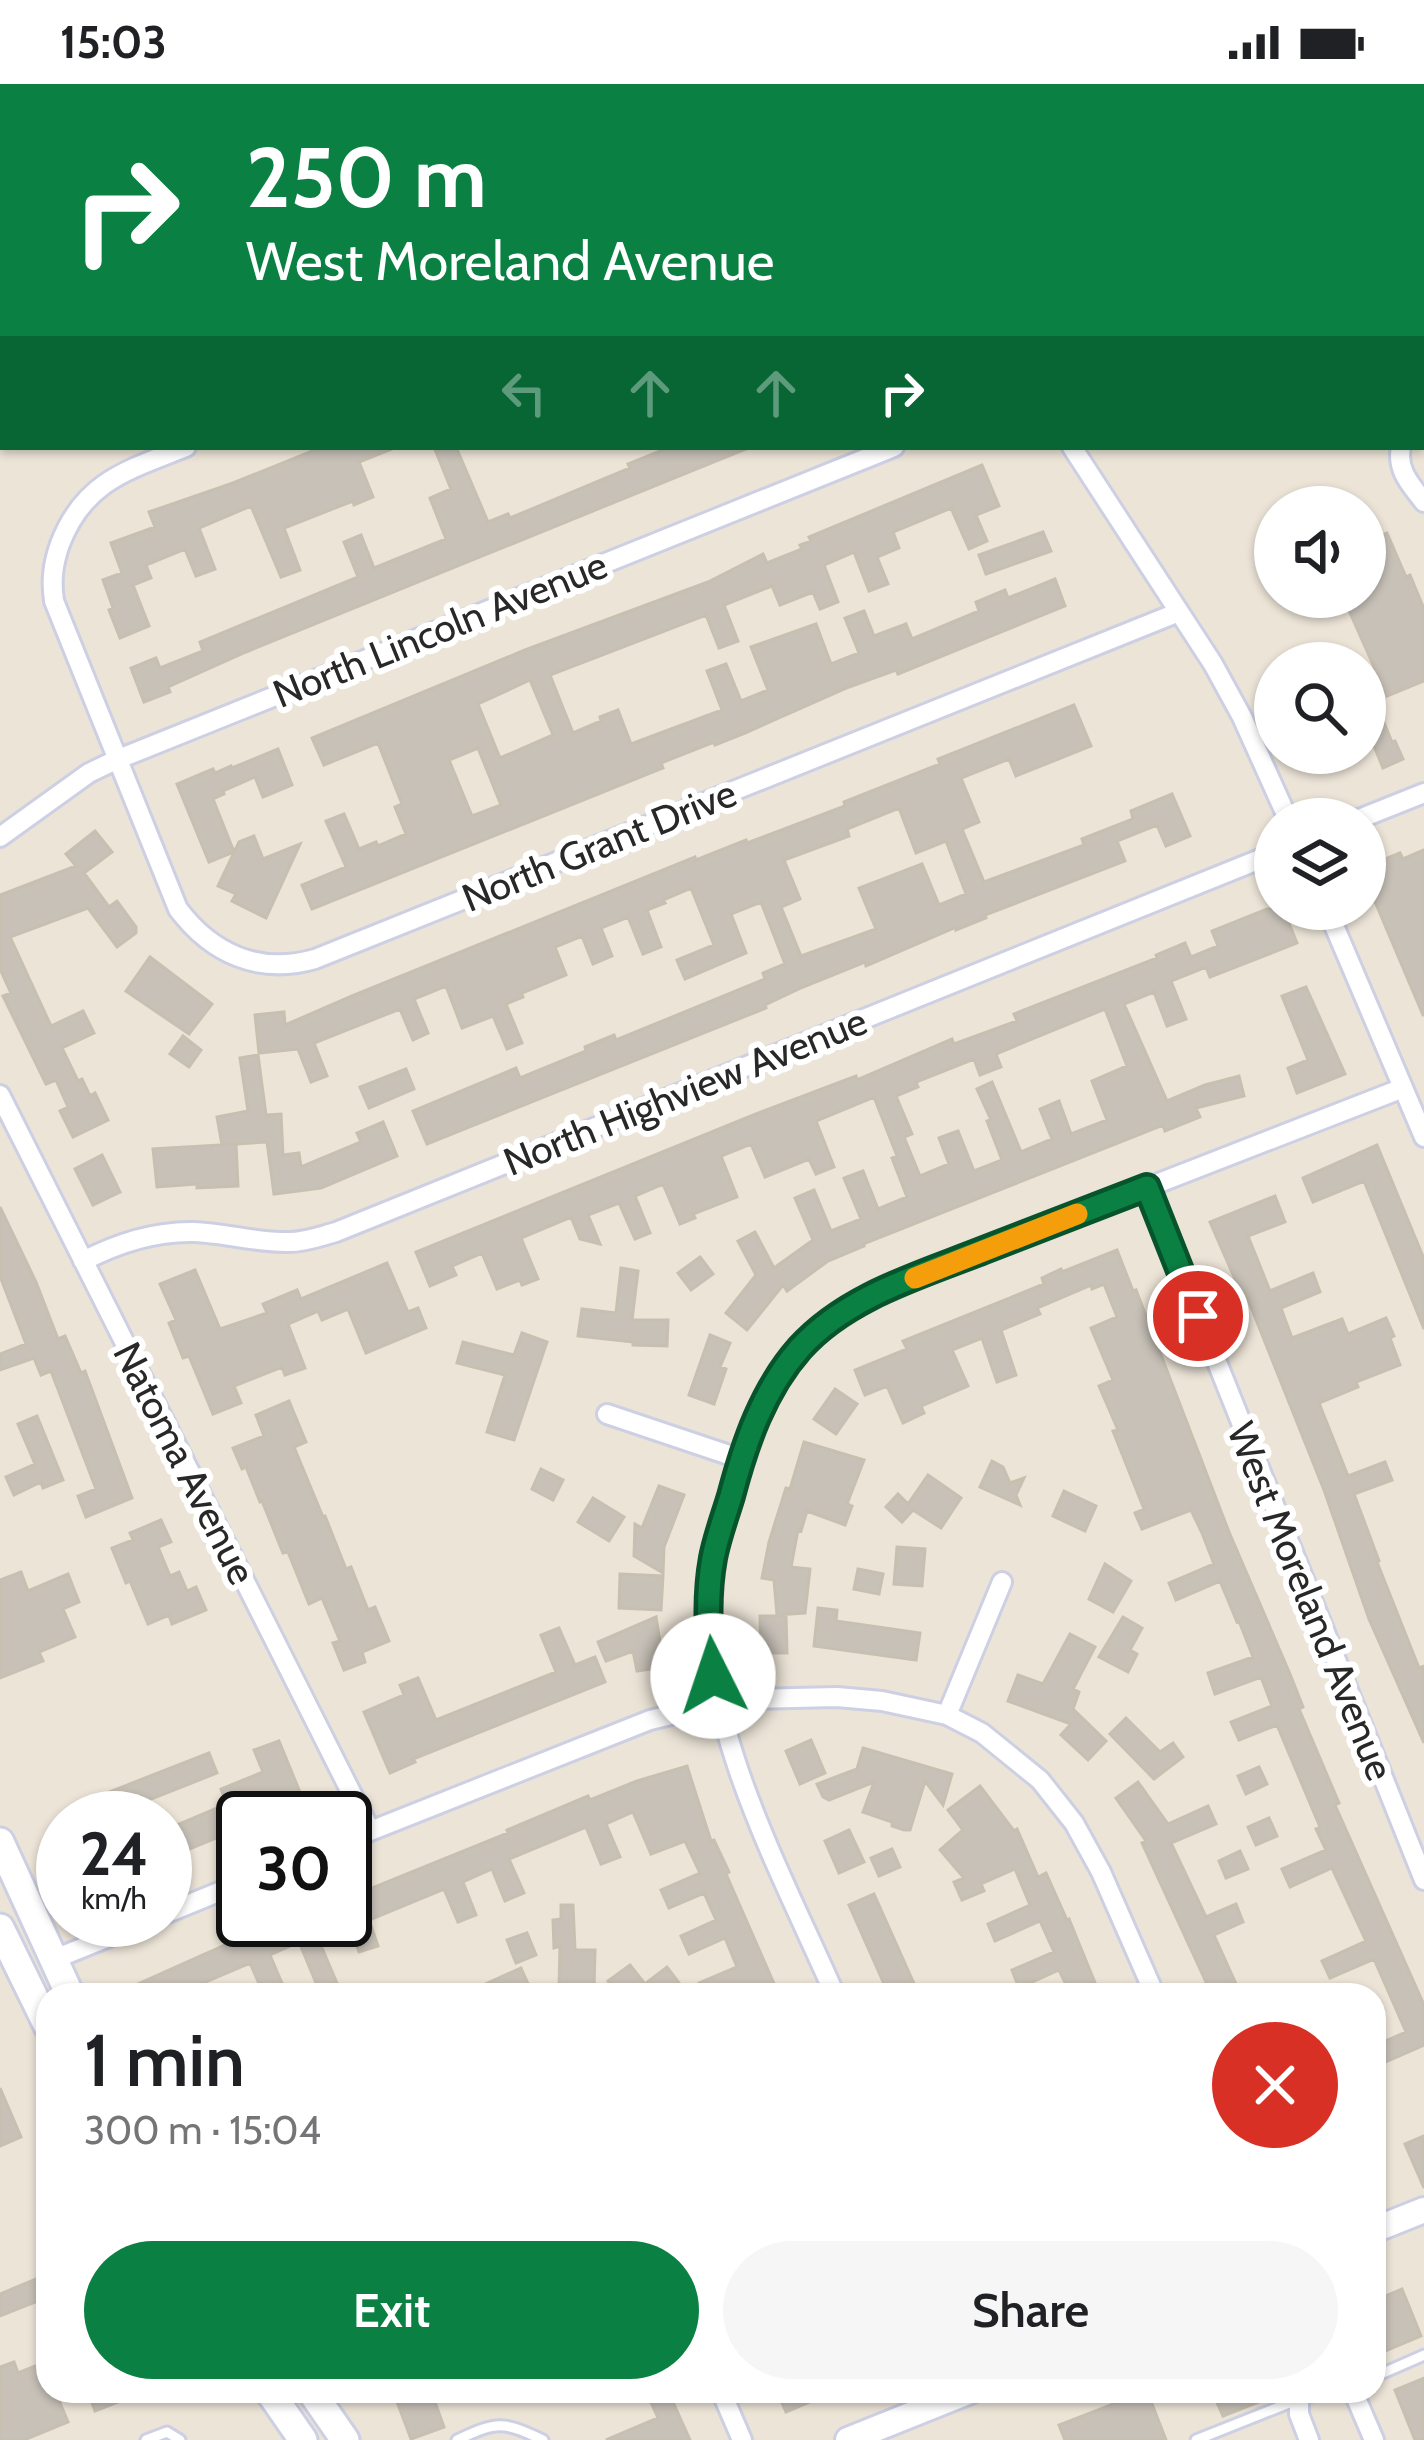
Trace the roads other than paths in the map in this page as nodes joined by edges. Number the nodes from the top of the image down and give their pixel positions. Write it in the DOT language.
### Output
graph roads {
  1 [pos="178,450"];
  2 [pos="887,450"];
  3 [pos="1074,450"];
  4 [pos="1400,450"];
  5 [pos="1424,502"];
  6 [pos="1179,612"];
  7 [pos="116,760"];
  8 [pos="1424,793"];
  9 [pos="1279,798"];
  10 [pos="1386,808"];
  11 [pos="0,837"];
  12 [pos="1254,861"];
  13 [pos="1336,930"];
  14 [pos="1403,1088"];
  15 [pos="0,1096"];
  16 [pos="1424,1137"];
  17 [pos="1147,1187"];
  18 [pos="83,1261"];
  19 [pos="607,1414"];
  20 [pos="741,1459"];
  21 [pos="1002,1582"];
  22 [pos="717,1704"];
  23 [pos="947,1714"];
  24 [pos="350,1791"];
  25 [pos="372,1829"];
  26 [pos="0,1842"];
  27 [pos="1424,1880"];
  28 [pos="0,1928"];
  29 [pos="84,1947"];
  30 [pos="52,1960"];
  31 [pos="64,1983"];
  32 [pos="831,1983"];
  33 [pos="1150,1983"];
  34 [pos="36,2002"];
  35 [pos="1424,2210"];
  36 [pos="1386,2225"];
  37 [pos="1424,2355"];
  38 [pos="1386,2372"];
  39 [pos="277,2403"];
  40 [pos="319,2403"];
  41 [pos="726,2403"];
  42 [pos="940,2403"];
  43 [pos="1281,2403"];
  44 [pos="1299,2403"];
  45 [pos="1358,2403"];
  46 [pos="146,2440"];
  47 [pos="180,2440"];
  48 [pos="303,2440"];
  49 [pos="345,2440"];
  50 [pos="457,2440"];
  51 [pos="543,2440"];
  52 [pos="742,2440"];
  53 [pos="848,2440"];
  54 [pos="1197,2440"];
  55 [pos="1309,2440"];
  56 [pos="1374,2440"];
  1 -- 7 [label="street, North Grant Drive"];
  2 -- 7 [label="street, North Lincoln Avenue"];
  3 -- 6 [label="street"];
  4 -- 5 [label="street"];
  6 -- 7 [label="street, North Grant Drive"];
  6 -- 9 [label="street"];
  7 -- 11 [label="street, North Lincoln Avenue"];
  8 -- 10 [label="street"];
  12 -- 18 [label="street, North Highview Avenue"];
  13 -- 14 [label="street"];
  14 -- 16 [label="street"];
  14 -- 17 [label="street"];
  15 -- 18 [label="street, Natoma Avenue"];
  17 -- 20 [label="street"];
  17 -- 27 [label="street, West Moreland Avenue"];
  18 -- 24 [label="street, Natoma Avenue"];
  19 -- 20 [label="street"];
  20 -- 22 [label="street"];
  21 -- 23 [label="street"];
  22 -- 23 [label="street"];
  22 -- 25 [label="street"];
  22 -- 32 [label="street"];
  23 -- 33 [label="street"];
  26 -- 30 [label="main road"];
  28 -- 34 [label="main road"];
  29 -- 30 [label="street"];
  30 -- 31 [label="main road"];
  35 -- 36 [label="street"];
  37 -- 38 [label="lane"];
  39 -- 48 [label="main road"];
  40 -- 49 [label="main road"];
  41 -- 52 [label="street"];
  42 -- 53 [label="street"];
  43 -- 54 [label="lane"];
  44 -- 55 [label="street"];
  45 -- 56 [label="street"];
  46 -- 47 [label="lane"];
  50 -- 51 [label="lane"];
}
